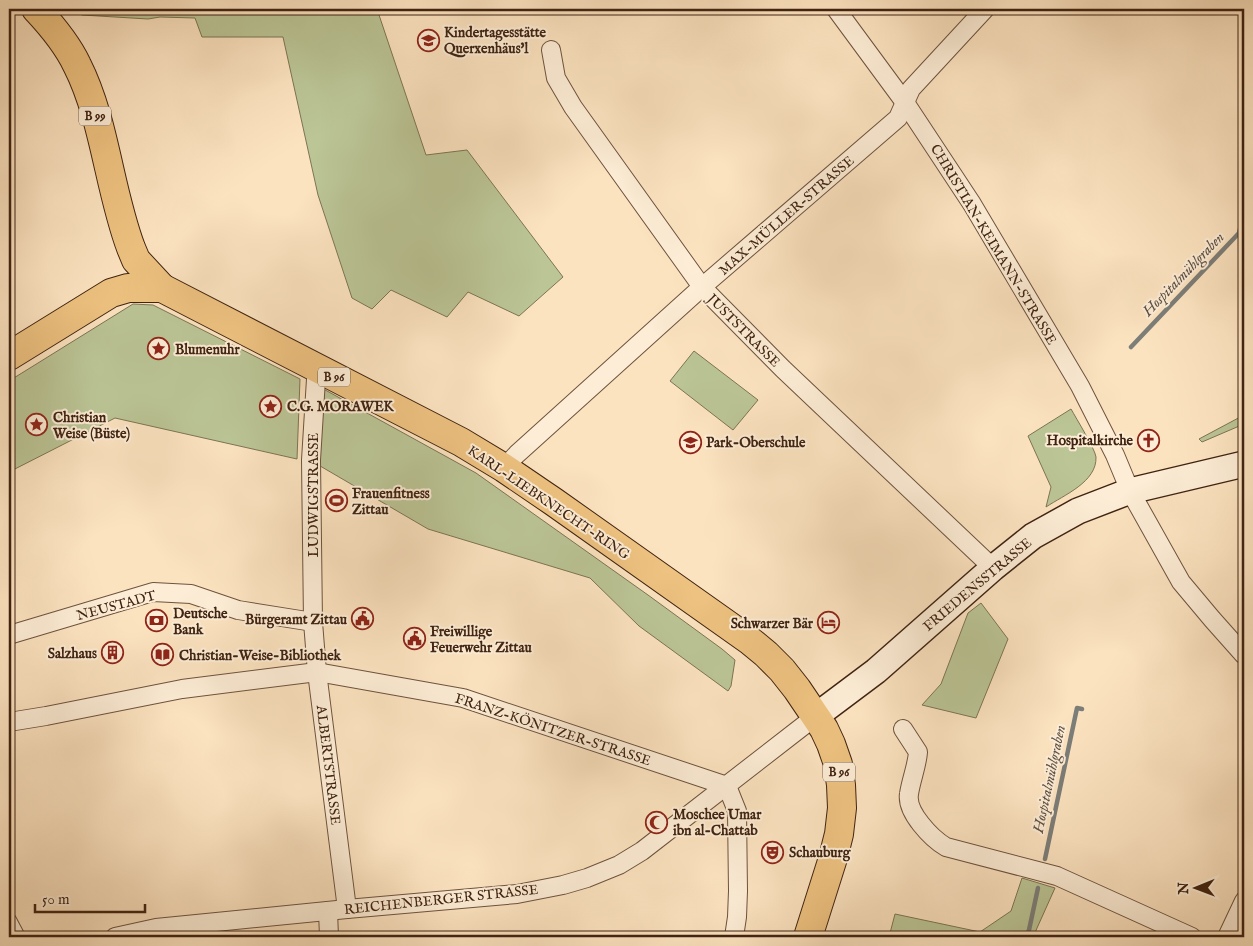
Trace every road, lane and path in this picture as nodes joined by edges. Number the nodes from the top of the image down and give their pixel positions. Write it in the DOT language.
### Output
graph roads {
  1 [pos="36,9"];
  2 [pos="836,9"];
  3 [pos="985,9"];
  4 [pos="551,50"];
  5 [pos="906,104"];
  6 [pos="702,287"];
  7 [pos="162,288"];
  8 [pos="9,356"];
  9 [pos="319,368"];
  10 [pos="1244,464"];
  11 [pos="504,468"];
  12 [pos="1130,492"];
  13 [pos="993,568"];
  14 [pos="313,622"];
  15 [pos="9,636"];
  16 [pos="1244,655"];
  17 [pos="317,672"];
  18 [pos="816,716"];
  19 [pos="9,722"];
  20 [pos="903,729"];
  21 [pos="727,786"];
  22 [pos="1244,900"];
  23 [pos="347,909"];
  24 [pos="328,910"];
  25 [pos="9,920"];
  26 [pos="157,933"];
  27 [pos="18,937"];
  28 [pos="115,937"];
  29 [pos="329,937"];
  30 [pos="734,937"];
  31 [pos="808,937"];
  32 [pos="1192,937"];
  33 [pos="1227,937"];
  1 -- 7 [label="main road, B 99"];
  2 -- 5 [label="street, CHRISTIAN-KEIMANN-STRASSE"];
  3 -- 5 [label="street, MAX-MÜLLER-STRASSE"];
  4 -- 6 [label="street, JUSTSTRASSE"];
  5 -- 6 [label="street, MAX-MÜLLER-STRASSE"];
  5 -- 12 [label="street, CHRISTIAN-KEIMANN-STRASSE"];
  6 -- 11 [label="street, MAX-MÜLLER-STRASSE"];
  6 -- 13 [label="street, JUSTSTRASSE"];
  7 -- 8 [label="main road, KARL-LIEBKNECHT-RING / B 96"];
  7 -- 9 [label="main road, KARL-LIEBKNECHT-RING / B 96"];
  9 -- 11 [label="main road, KARL-LIEBKNECHT-RING / B 96"];
  9 -- 14 [label="street, LUDWIGSTRASSE"];
  10 -- 12 [label="main road, FRIEDENSSTRASSE"];
  11 -- 18 [label="main road, KARL-LIEBKNECHT-RING / B 96"];
  12 -- 13 [label="main road, FRIEDENSSTRASSE"];
  12 -- 16 [label="street, CHRISTIAN-KEIMANN-STRASSE"];
  13 -- 18 [label="main road, FRIEDENSSTRASSE"];
  14 -- 15 [label="street, NEUSTADT"];
  14 -- 17 [label="street, ALBERTSTRASSE"];
  17 -- 19 [label="street"];
  17 -- 21 [label="street, FRANZ-KÖNITZER-STRASSE"];
  17 -- 23 [label="street, ALBERTSTRASSE"];
  18 -- 21 [label="street, REICHENBERGER STRASSE"];
  18 -- 31 [label="main road, B 96"];
  20 -- 32 [label="street"];
  21 -- 23 [label="street, REICHENBERGER STRASSE"];
  21 -- 30 [label="street"];
  22 -- 33 [label="street"];
  23 -- 24 [label="street, REICHENBERGER STRASSE"];
  24 -- 26 [label="street, REICHENBERGER STRASSE"];
  24 -- 29 [label="street"];
  25 -- 27 [label="street"];
  26 -- 28 [label="street, REICHENBERGER STRASSE"];
}
